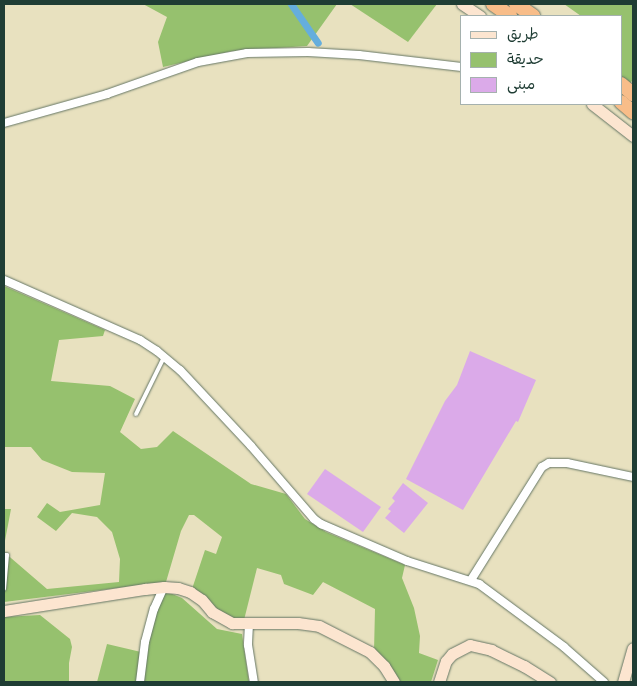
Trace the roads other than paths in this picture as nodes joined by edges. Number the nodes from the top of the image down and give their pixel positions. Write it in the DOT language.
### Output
graph roads {
  1 [pos="462,4"];
  2 [pos="493,4"];
  3 [pos="516,4"];
  4 [pos="478,15"];
  5 [pos="509,15"];
  6 [pos="532,15"];
  7 [pos="460,67"];
  8 [pos="622,85"];
  9 [pos="633,94"];
  10 [pos="622,103"];
  11 [pos="593,105"];
  12 [pos="633,112"];
  13 [pos="4,123"];
  14 [pos="633,136"];
  15 [pos="4,280"];
  16 [pos="164,357"];
  17 [pos="136,414"];
  18 [pos="633,477"];
  19 [pos="4,555"];
  20 [pos="471,580"];
  21 [pos="164,587"];
  22 [pos="4,589"];
  23 [pos="4,611"];
  24 [pos="250,624"];
  25 [pos="633,648"];
  26 [pos="140,682"];
  27 [pos="254,682"];
  28 [pos="394,682"];
  29 [pos="439,682"];
  30 [pos="550,682"];
  31 [pos="604,682"];
  32 [pos="622,682"];
  1 -- 4 [label="main road"];
  2 -- 5 [label="highway"];
  3 -- 6 [label="highway"];
  7 -- 13 [label="street"];
  8 -- 9 [label="highway"];
  10 -- 12 [label="highway"];
  11 -- 14 [label="main road"];
  15 -- 16 [label="street"];
  16 -- 17 [label="lane"];
  16 -- 20 [label="street"];
  18 -- 20 [label="street"];
  19 -- 22 [label="lane"];
  20 -- 31 [label="street"];
  21 -- 23 [label="main road"];
  21 -- 24 [label="main road"];
  21 -- 26 [label="street"];
  24 -- 27 [label="street"];
  24 -- 28 [label="main road"];
  25 -- 32 [label="main road"];
  29 -- 30 [label="main road"];
}
